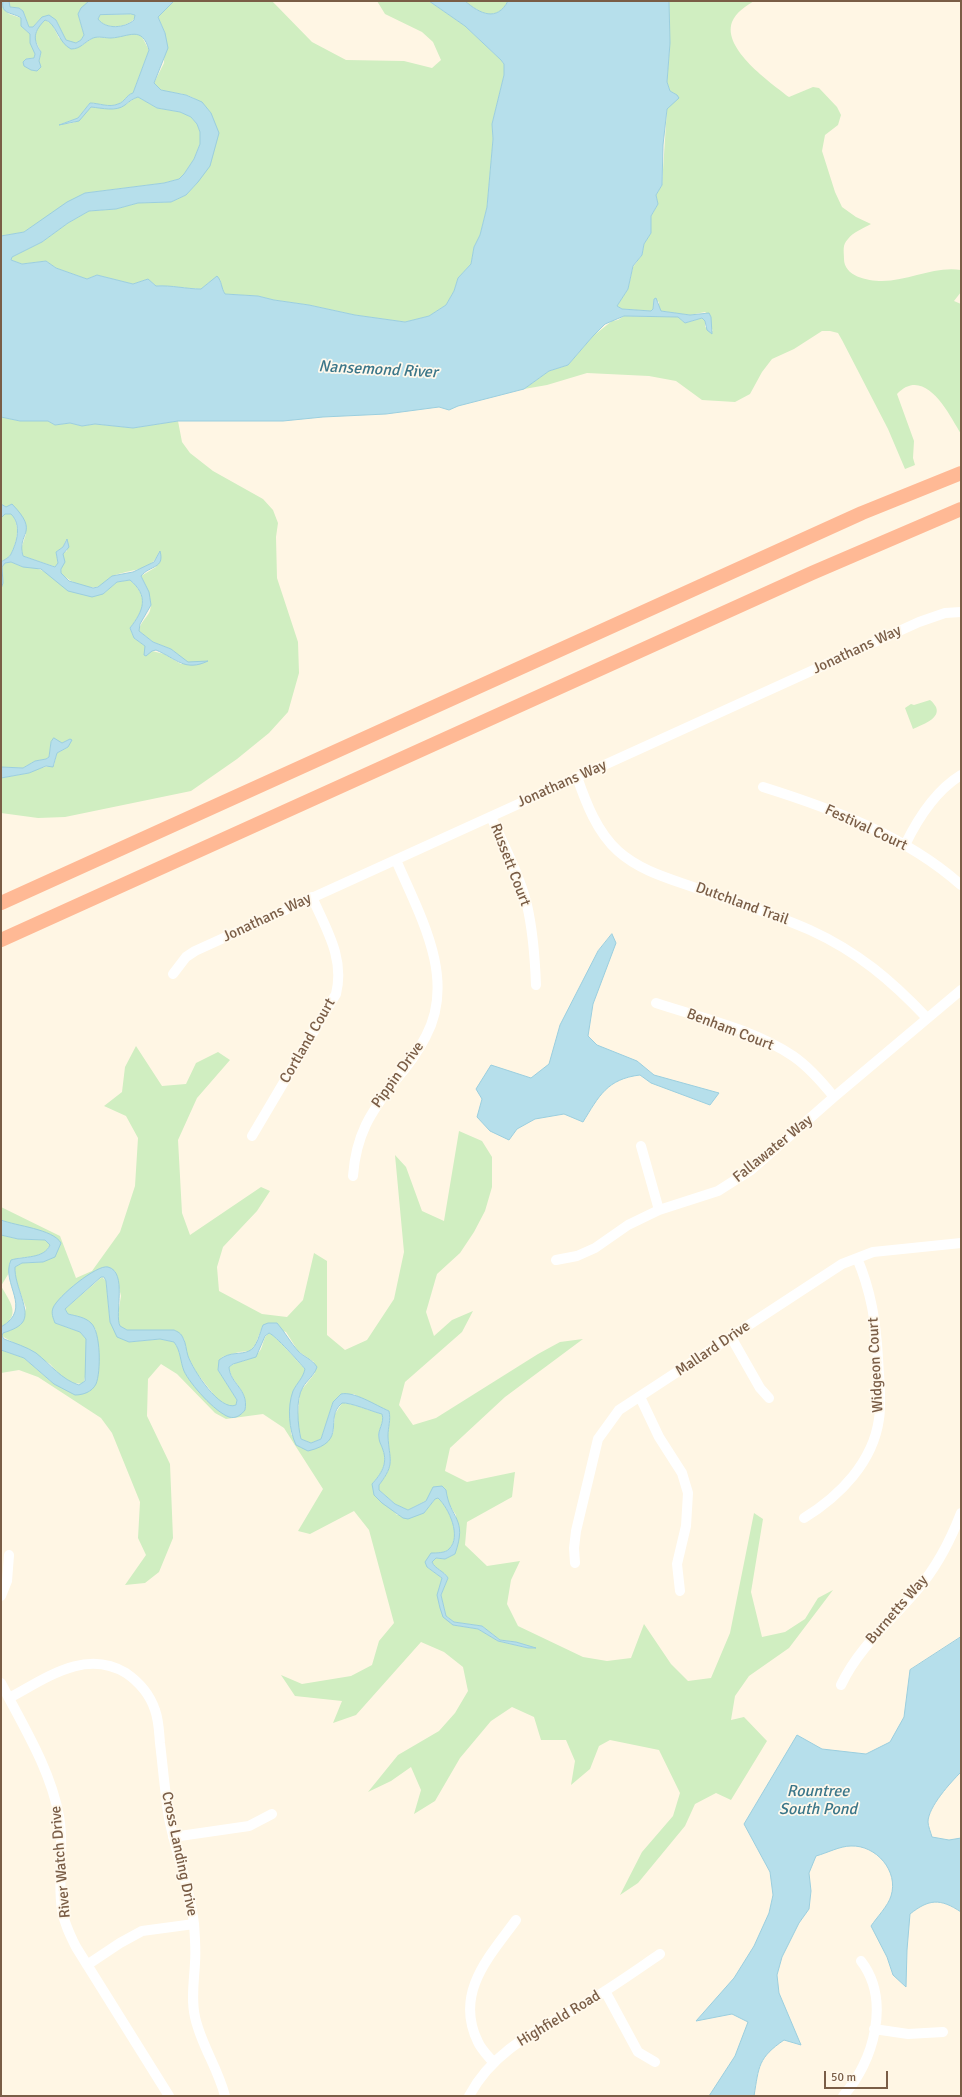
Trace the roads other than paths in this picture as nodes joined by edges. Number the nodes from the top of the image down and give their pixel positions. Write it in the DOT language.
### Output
graph roads {
  1 [pos="961,472"];
  2 [pos="961,509"];
  3 [pos="961,612"];
  4 [pos="961,775"];
  5 [pos="577,777"];
  6 [pos="763,787"];
  7 [pos="490,816"];
  8 [pos="905,845"];
  9 [pos="396,860"];
  10 [pos="961,885"];
  11 [pos="312,897"];
  12 [pos="1,903"];
  13 [pos="1,940"];
  14 [pos="173,974"];
  15 [pos="536,985"];
  16 [pos="961,990"];
  17 [pos="656,1003"];
  18 [pos="927,1018"];
  19 [pos="834,1097"];
  20 [pos="252,1136"];
  21 [pos="641,1146"];
  22 [pos="353,1176"];
  23 [pos="659,1210"];
  24 [pos="961,1243"];
  25 [pos="857,1258"];
  26 [pos="556,1260"];
  27 [pos="732,1337"];
  28 [pos="640,1397"];
  29 [pos="769,1398"];
  30 [pos="961,1513"];
  31 [pos="804,1518"];
  32 [pos="8,1556"];
  33 [pos="576,1563"];
  34 [pos="680,1591"];
  35 [pos="1,1596"];
  36 [pos="1,1683"];
  37 [pos="841,1685"];
  38 [pos="9,1698"];
  39 [pos="272,1814"];
  40 [pos="173,1837"];
  41 [pos="516,1920"];
  42 [pos="194,1924"];
  43 [pos="660,1954"];
  44 [pos="861,1961"];
  45 [pos="87,1965"];
  46 [pos="605,1991"];
  47 [pos="874,2028"];
  48 [pos="943,2032"];
  49 [pos="493,2062"];
  50 [pos="655,2062"];
  51 [pos="169,2096"];
  52 [pos="225,2096"];
  53 [pos="469,2096"];
  54 [pos="843,2096"];
  1 -- 12 [label="highway"];
  2 -- 13 [label="highway"];
  3 -- 5 [label="street, Jonathans Way"];
  4 -- 8 [label="street"];
  5 -- 7 [label="street, Jonathans Way"];
  5 -- 18 [label="street, Dutchland Trail"];
  6 -- 8 [label="street, Festival Court"];
  7 -- 9 [label="street, Jonathans Way"];
  7 -- 15 [label="street, Russett Court"];
  8 -- 10 [label="street, Festival Court"];
  9 -- 11 [label="street, Jonathans Way"];
  9 -- 22 [label="street, Pippin Drive"];
  11 -- 14 [label="street, Jonathans Way"];
  11 -- 20 [label="street, Cortland Court"];
  16 -- 18 [label="street, Fallawater Way"];
  17 -- 19 [label="street, Benham Court"];
  18 -- 19 [label="street, Fallawater Way"];
  19 -- 23 [label="street, Fallawater Way"];
  21 -- 23 [label="street"];
  23 -- 26 [label="street, Fallawater Way"];
  24 -- 25 [label="street, Mallard Drive"];
  25 -- 27 [label="street, Mallard Drive"];
  25 -- 31 [label="street, Widgeon Court"];
  27 -- 28 [label="street, Mallard Drive"];
  27 -- 29 [label="street"];
  28 -- 33 [label="street, Mallard Drive"];
  28 -- 34 [label="street"];
  30 -- 37 [label="street, Burnetts Way"];
  32 -- 35 [label="street"];
  36 -- 38 [label="street, River Watch Drive"];
  38 -- 40 [label="street, Cross Landing Drive"];
  38 -- 45 [label="street, River Watch Drive"];
  39 -- 40 [label="street"];
  40 -- 42 [label="street, Cross Landing Drive"];
  41 -- 49 [label="street"];
  42 -- 45 [label="street"];
  42 -- 52 [label="street, Cross Landing Drive"];
  43 -- 46 [label="street, Highfield Road"];
  44 -- 47 [label="street"];
  45 -- 51 [label="street, River Watch Drive"];
  46 -- 49 [label="street, Highfield Road"];
  46 -- 50 [label="street"];
  47 -- 48 [label="street"];
  47 -- 54 [label="street"];
  49 -- 53 [label="street, Highfield Road"];
}
